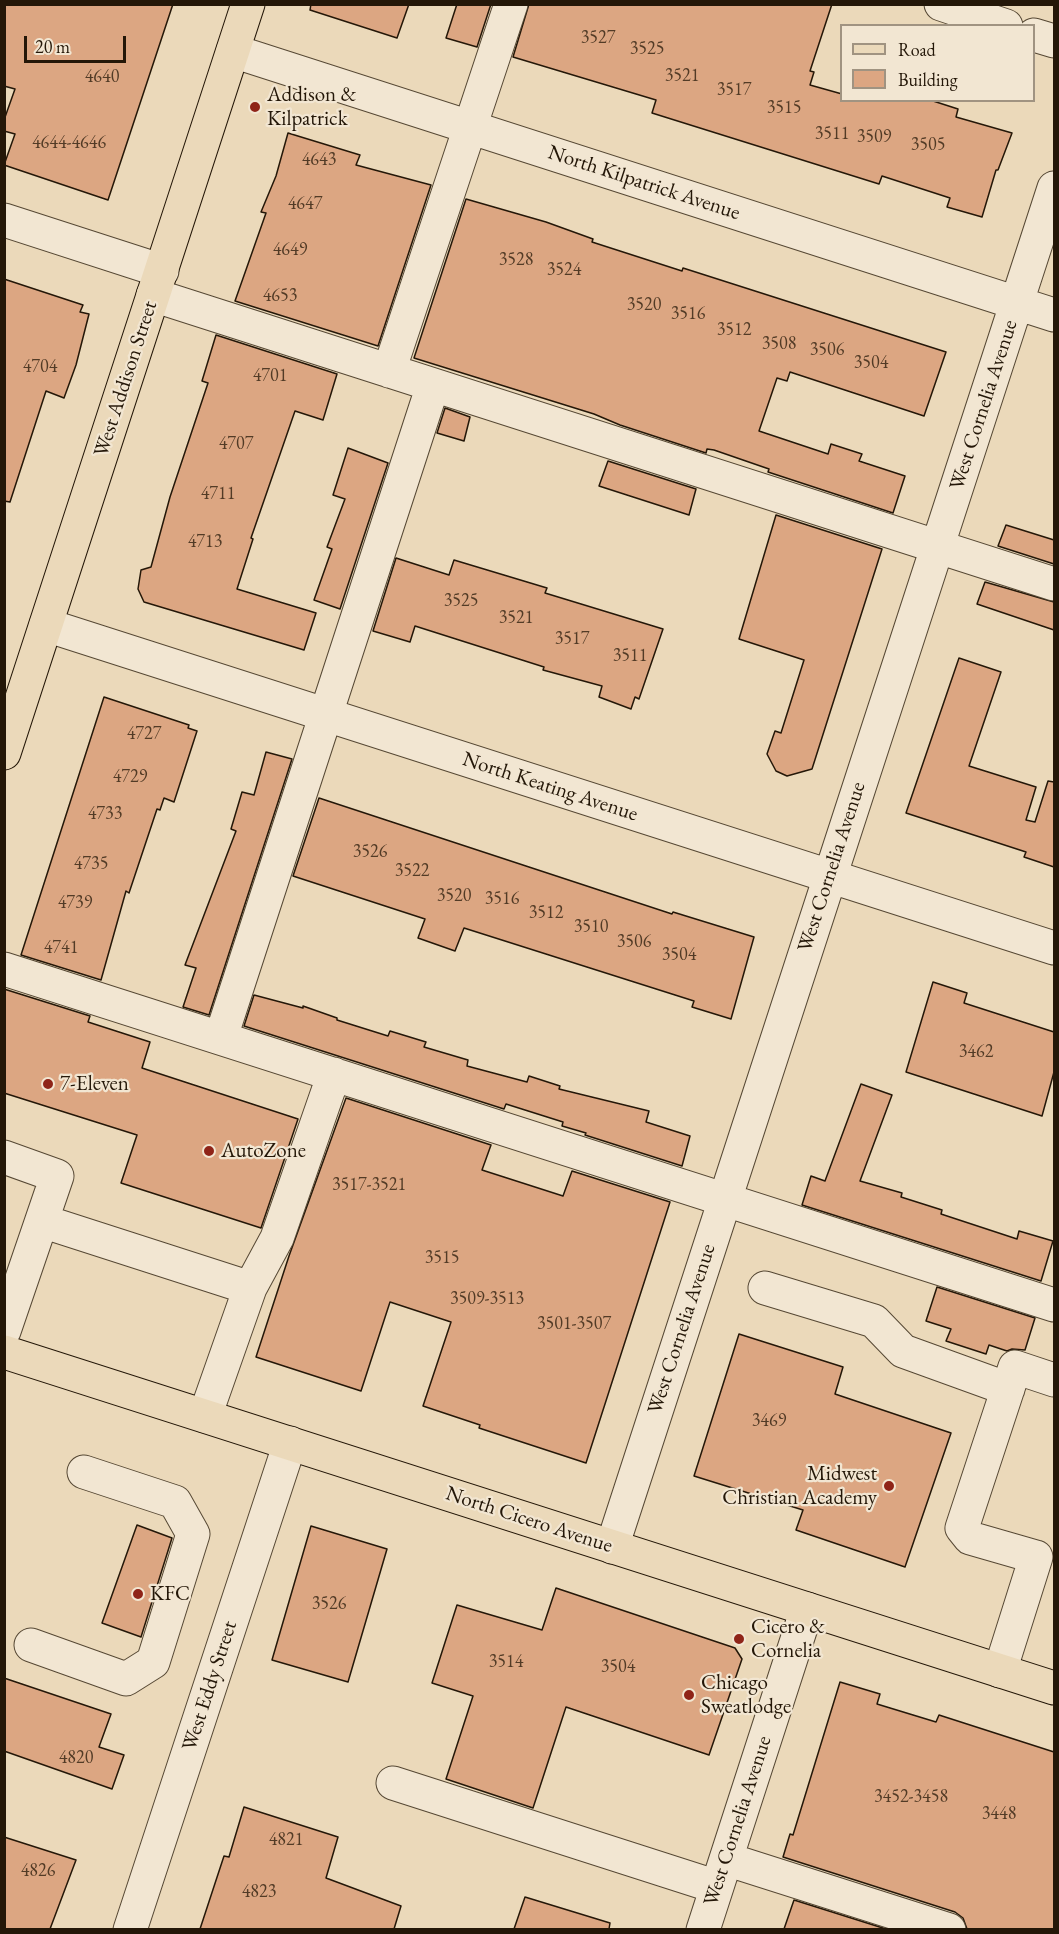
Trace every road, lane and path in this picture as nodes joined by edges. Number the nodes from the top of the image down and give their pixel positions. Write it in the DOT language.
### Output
graph roads {
  1 [pos="248,4"];
  2 [pos="511,4"];
  3 [pos="941,4"];
  4 [pos="1000,24"];
  5 [pos="1035,35"];
  6 [pos="1054,41"];
  7 [pos="233,51"];
  8 [pos="470,127"];
  9 [pos="1054,188"];
  10 [pos="4,220"];
  11 [pos="157,283"];
  12 [pos="1017,303"];
  13 [pos="1054,315"];
  14 [pos="388,371"];
  15 [pos="433,385"];
  16 [pos="937,547"];
  17 [pos="1054,584"];
  18 [pos="46,625"];
  19 [pos="325,714"];
  20 [pos="4,753"];
  21 [pos="829,876"];
  22 [pos="1054,948"];
  23 [pos="4,969"];
  24 [pos="221,1037"];
  25 [pos="334,1074"];
  26 [pos="4,1157"];
  27 [pos="724,1199"];
  28 [pos="42,1221"];
  29 [pos="16,1257"];
  30 [pos="765,1287"];
  31 [pos="250,1288"];
  32 [pos="1054,1305"];
  33 [pos="4,1331"];
  34 [pos="4,1352"];
  35 [pos="1054,1380"];
  36 [pos="1008,1389"];
  37 [pos="205,1416"];
  38 [pos="290,1443"];
  39 [pos="84,1472"];
  40 [pos="612,1547"];
  41 [pos="807,1609"];
  42 [pos="31,1645"];
  43 [pos="1000,1671"];
  44 [pos="1054,1688"];
  45 [pos="393,1783"];
  46 [pos="722,1873"];
  47 [pos="130,1929"];
  48 [pos="703,1929"];
  49 [pos="949,1929"];
  1 -- 7 [label="main road, West Addison Street"];
  2 -- 8 [label="street"];
  3 -- 4 [label="street"];
  5 -- 6 [label="street"];
  7 -- 8 [label="street, North Kilpatrick Avenue"];
  7 -- 11 [label="main road, West Addison Street"];
  8 -- 12 [label="street, North Kilpatrick Avenue"];
  8 -- 14 [label="street"];
  9 -- 12 [label="street, West Cornelia Avenue"];
  10 -- 11 [label="street"];
  11 -- 14 [label="street"];
  11 -- 18 [label="main road, West Addison Street"];
  12 -- 13 [label="street, North Kilpatrick Avenue"];
  12 -- 16 [label="street, West Cornelia Avenue"];
  14 -- 15 [label="street"];
  15 -- 16 [label="street"];
  15 -- 19 [label="street"];
  16 -- 17 [label="street"];
  16 -- 21 [label="street, West Cornelia Avenue"];
  18 -- 19 [label="street, North Keating Avenue"];
  18 -- 20 [label="main road, West Addison Street"];
  19 -- 21 [label="street, North Keating Avenue"];
  19 -- 24 [label="street"];
  21 -- 22 [label="street, North Keating Avenue"];
  21 -- 27 [label="street, West Cornelia Avenue"];
  23 -- 24 [label="street"];
  24 -- 25 [label="street"];
  25 -- 27 [label="street"];
  25 -- 31 [label="street"];
  26 -- 28 [label="street"];
  27 -- 32 [label="street"];
  27 -- 40 [label="street, West Cornelia Avenue"];
  28 -- 29 [label="street"];
  28 -- 31 [label="street"];
  29 -- 33 [label="street"];
  30 -- 36 [label="street"];
  31 -- 37 [label="street"];
  34 -- 37 [label="main road, North Cicero Avenue"];
  35 -- 36 [label="street"];
  36 -- 43 [label="street"];
  37 -- 38 [label="main road, North Cicero Avenue"];
  38 -- 40 [label="main road, North Cicero Avenue"];
  38 -- 47 [label="street, West Eddy Street"];
  39 -- 42 [label="street"];
  40 -- 41 [label="main road, North Cicero Avenue"];
  41 -- 43 [label="main road, North Cicero Avenue"];
  41 -- 46 [label="street, West Cornelia Avenue"];
  43 -- 44 [label="main road, North Cicero Avenue"];
  45 -- 46 [label="street"];
  46 -- 48 [label="street, West Cornelia Avenue"];
  46 -- 49 [label="street"];
}
